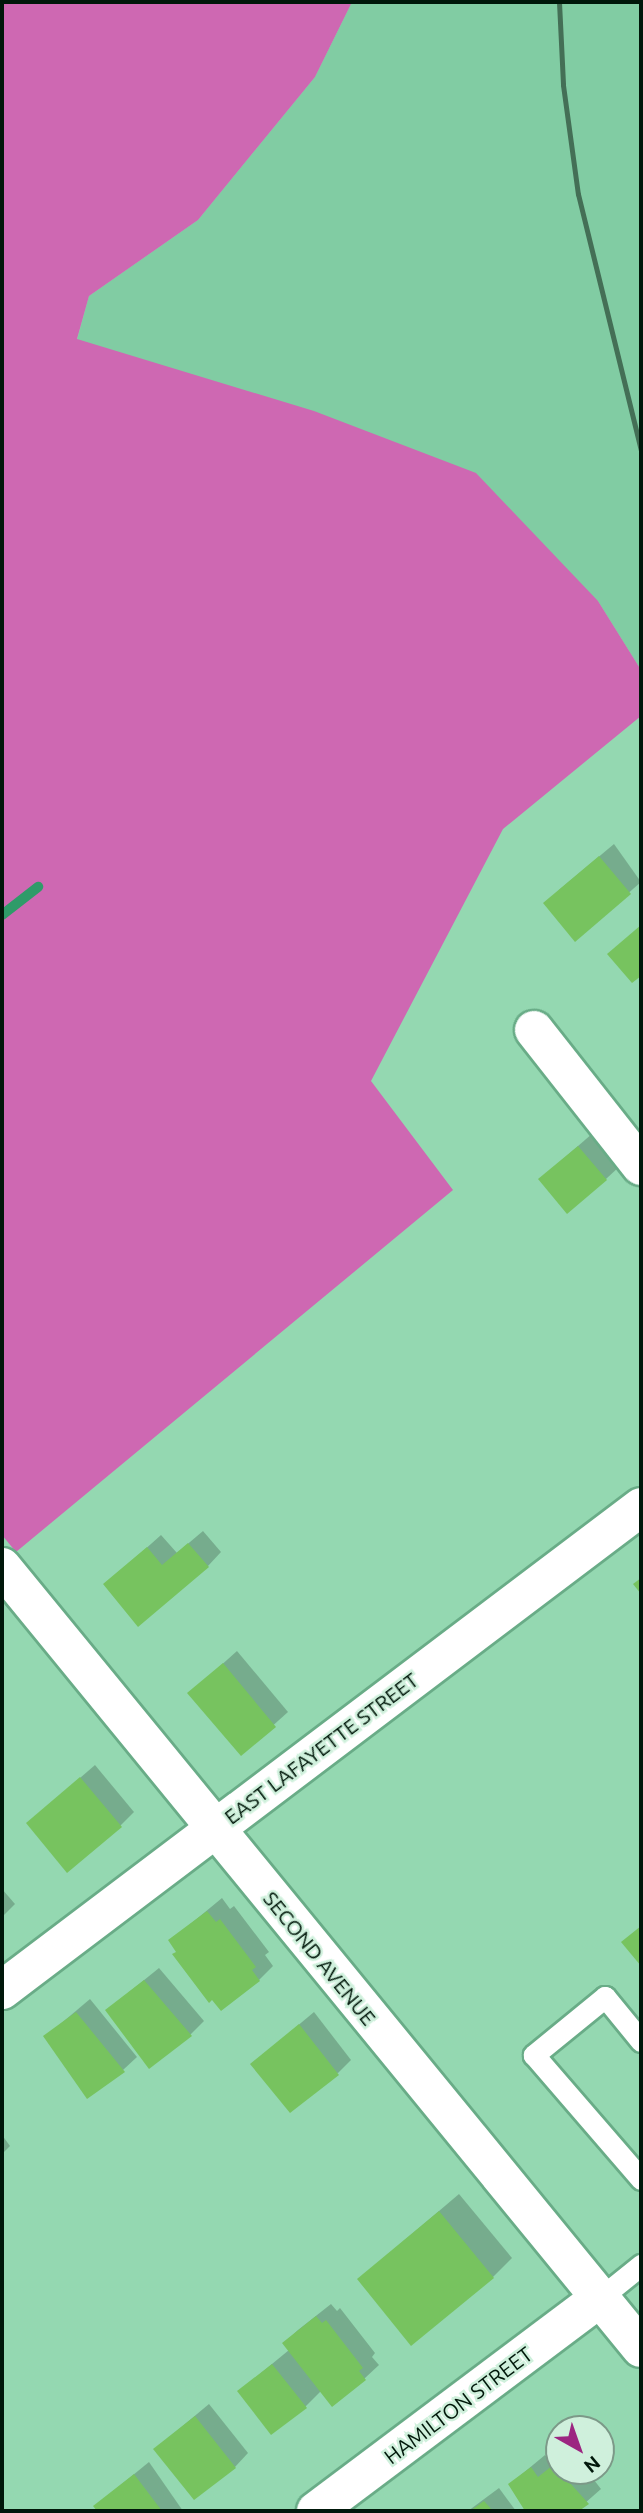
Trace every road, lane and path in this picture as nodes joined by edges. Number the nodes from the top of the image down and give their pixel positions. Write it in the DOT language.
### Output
graph roads {
  1 [pos="534,1030"];
  2 [pos="641,1166"];
  3 [pos="641,1507"];
  4 [pos="2,1567"];
  5 [pos="214,1829"];
  6 [pos="2,1990"];
  7 [pos="641,2041"];
  8 [pos="640,2175"];
  9 [pos="641,2265"];
  10 [pos="600,2298"];
  11 [pos="641,2347"];
  12 [pos="316,2511"];
  1 -- 2 [label="street"];
  3 -- 5 [label="street, EAST LAFAYETTE STREET"];
  4 -- 5 [label="street, SECOND AVENUE"];
  5 -- 6 [label="street, EAST LAFAYETTE STREET"];
  5 -- 10 [label="street, SECOND AVENUE"];
  7 -- 8 [label="lane"];
  9 -- 10 [label="lane"];
  10 -- 11 [label="street, SECOND AVENUE"];
  10 -- 12 [label="street, HAMILTON STREET"];
}
